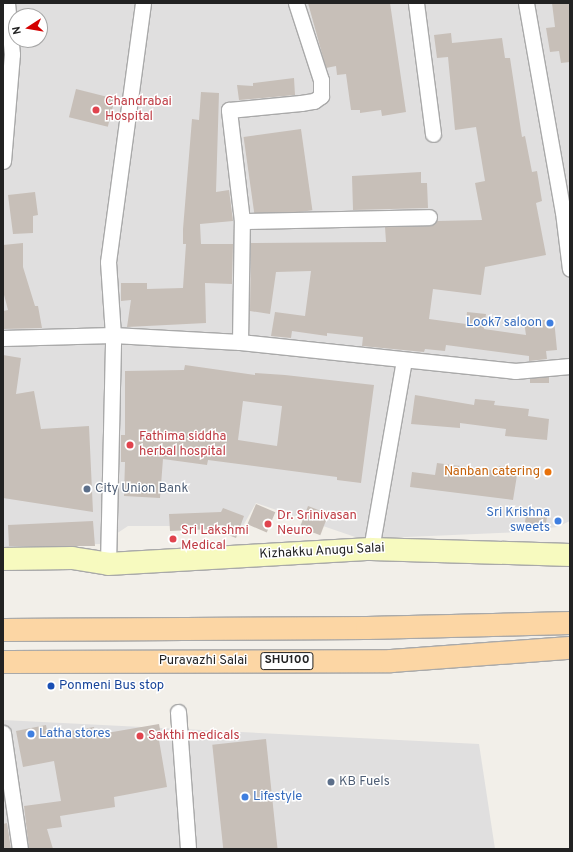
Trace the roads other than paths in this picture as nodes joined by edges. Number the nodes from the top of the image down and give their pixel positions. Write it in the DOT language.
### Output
graph roads {
  1 [pos="7,3"];
  2 [pos="143,3"];
  3 [pos="296,3"];
  4 [pos="416,3"];
  5 [pos="526,3"];
  6 [pos="433,134"];
  7 [pos="3,161"];
  8 [pos="429,217"];
  9 [pos="242,221"];
  10 [pos="570,269"];
  11 [pos="113,335"];
  12 [pos="3,338"];
  13 [pos="240,342"];
  14 [pos="404,360"];
  15 [pos="570,366"];
  16 [pos="371,549"];
  17 [pos="570,555"];
  18 [pos="3,559"];
  19 [pos="108,564"];
  20 [pos="570,623"];
  21 [pos="3,630"];
  22 [pos="570,648"];
  23 [pos="3,662"];
  24 [pos="178,712"];
  25 [pos="3,733"];
  26 [pos="9,816"];
  27 [pos="20,849"];
  28 [pos="188,849"];
  1 -- 7 [label="street"];
  2 -- 11 [label="street"];
  3 -- 9 [label="street"];
  4 -- 6 [label="street"];
  5 -- 10 [label="street"];
  8 -- 9 [label="street"];
  9 -- 13 [label="street"];
  11 -- 12 [label="street"];
  11 -- 13 [label="street"];
  11 -- 19 [label="street"];
  13 -- 14 [label="street"];
  14 -- 15 [label="street"];
  14 -- 16 [label="street"];
  16 -- 17 [label="street, Kizhakku Anugu Salai"];
  16 -- 19 [label="street, Kizhakku Anugu Salai"];
  18 -- 19 [label="street, Kizhakku Anugu Salai"];
  20 -- 21 [label="main road"];
  22 -- 23 [label="main road, Puravazhi Salai / SHU100"];
  24 -- 28 [label="street"];
  25 -- 26 [label="street"];
  26 -- 27 [label="street"];
}
